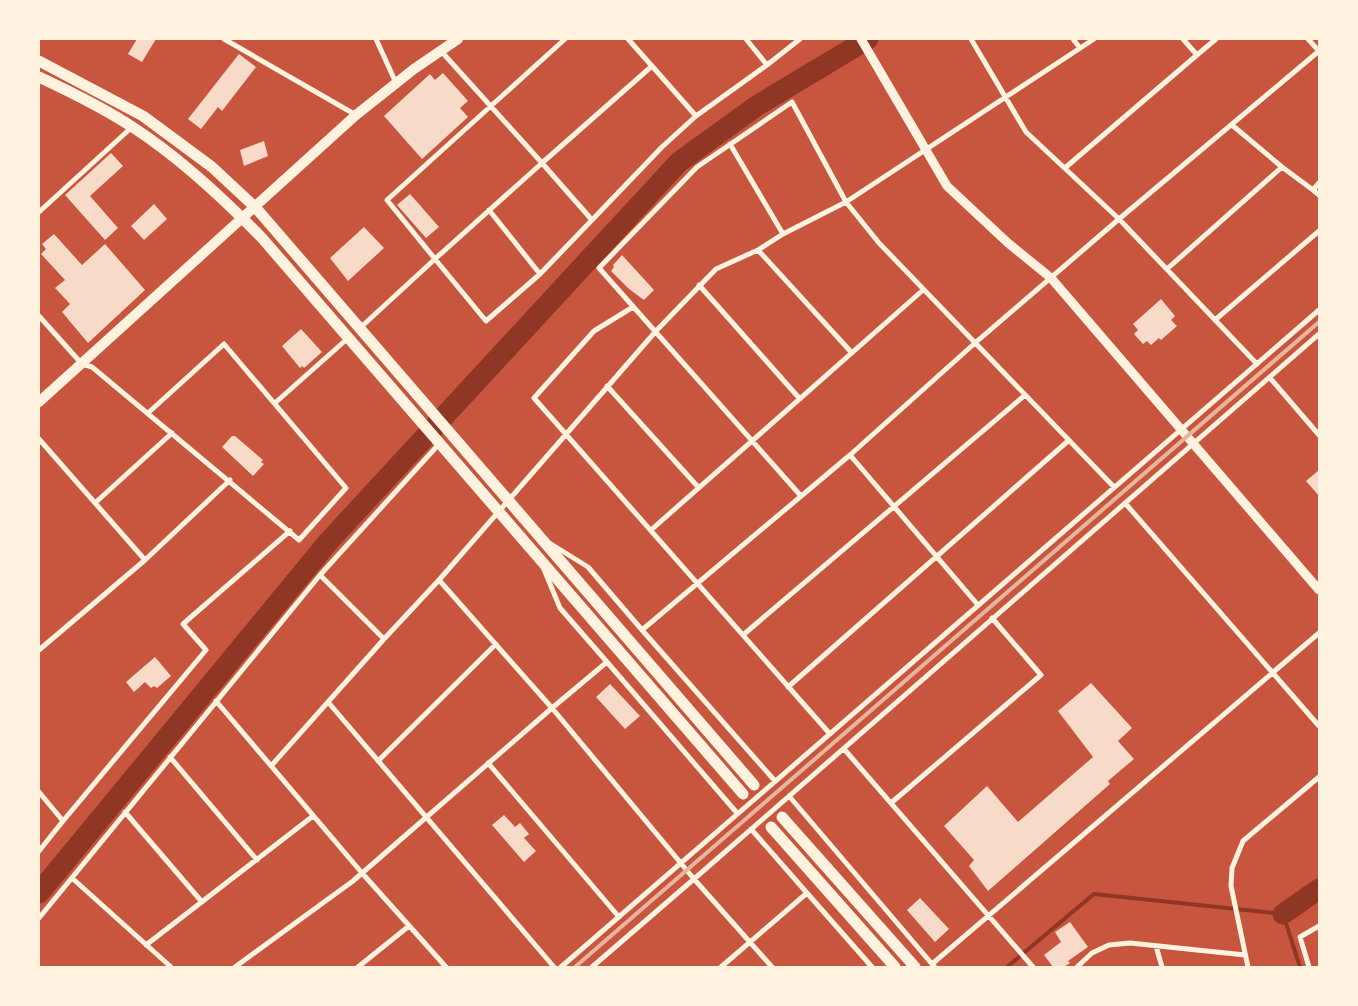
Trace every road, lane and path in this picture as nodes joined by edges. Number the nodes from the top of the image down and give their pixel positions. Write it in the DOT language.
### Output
graph roads {
  1 [pos="224,39"];
  2 [pos="376,39"];
  3 [pos="458,39"];
  4 [pos="565,39"];
  5 [pos="628,39"];
  6 [pos="746,39"];
  7 [pos="800,39"];
  8 [pos="861,39"];
  9 [pos="971,39"];
  10 [pos="1073,39"];
  11 [pos="1094,39"];
  12 [pos="1183,39"];
  13 [pos="1216,39"];
  14 [pos="1308,39"];
  15 [pos="1080,48"];
  16 [pos="441,50"];
  17 [pos="1197,55"];
  18 [pos="39,61"];
  19 [pos="767,65"];
  20 [pos="652,66"];
  21 [pos="39,77"];
  22 [pos="396,83"];
  23 [pos="1005,98"];
  24 [pos="491,107"];
  25 [pos="356,115"];
  26 [pos="696,116"];
  27 [pos="1232,124"];
  28 [pos="133,127"];
  29 [pos="730,144"];
  30 [pos="926,150"];
  31 [pos="542,163"];
  32 [pos="1066,167"];
  33 [pos="1282,167"];
  34 [pos="1319,184"];
  35 [pos="1313,190"];
  36 [pos="1319,195"];
  37 [pos="846,202"];
  38 [pos="256,208"];
  39 [pos="489,210"];
  40 [pos="39,212"];
  41 [pos="243,218"];
  42 [pos="1119,219"];
  43 [pos="592,220"];
  44 [pos="1319,231"];
  45 [pos="783,234"];
  46 [pos="758,250"];
  47 [pos="435,259"];
  48 [pos="1167,269"];
  49 [pos="540,274"];
  50 [pos="1050,278"];
  51 [pos="699,285"];
  52 [pos="923,290"];
  53 [pos="633,307"];
  54 [pos="1319,310"];
  55 [pos="39,316"];
  56 [pos="1215,320"];
  57 [pos="360,328"];
  58 [pos="656,331"];
  59 [pos="1319,334"];
  60 [pos="347,339"];
  61 [pos="975,343"];
  62 [pos="852,353"];
  63 [pos="82,364"];
  64 [pos="1257,364"];
  65 [pos="1270,378"];
  66 [pos="607,386"];
  67 [pos="1025,395"];
  68 [pos="800,399"];
  69 [pos="39,402"];
  70 [pos="275,403"];
  71 [pos="148,413"];
  72 [pos="1180,431"];
  73 [pos="172,433"];
  74 [pos="567,434"];
  75 [pos="1319,435"];
  76 [pos="39,439"];
  77 [pos="752,441"];
  78 [pos="1068,441"];
  79 [pos="438,443"];
  80 [pos="1192,444"];
  81 [pos="850,455"];
  82 [pos="230,480"];
  83 [pos="700,488"];
  84 [pos="1114,488"];
  85 [pos="801,496"];
  86 [pos="510,499"];
  87 [pos="95,503"];
  88 [pos="1125,503"];
  89 [pos="894,507"];
  90 [pos="498,511"];
  91 [pos="651,530"];
  92 [pos="290,531"];
  93 [pos="546,541"];
  94 [pos="936,556"];
  95 [pos="539,557"];
  96 [pos="144,560"];
  97 [pos="320,575"];
  98 [pos="439,580"];
  99 [pos="698,583"];
  100 [pos="1319,590"];
  101 [pos="978,605"];
  102 [pos="992,618"];
  103 [pos="642,630"];
  104 [pos="1319,633"];
  105 [pos="743,635"];
  106 [pos="384,639"];
  107 [pos="496,644"];
  108 [pos="40,648"];
  109 [pos="606,662"];
  110 [pos="1273,672"];
  111 [pos="788,687"];
  112 [pos="216,701"];
  113 [pos="328,702"];
  114 [pos="552,708"];
  115 [pos="1319,726"];
  116 [pos="830,734"];
  117 [pos="844,749"];
  118 [pos="170,757"];
  119 [pos="378,760"];
  120 [pos="488,763"];
  121 [pos="271,766"];
  122 [pos="1319,777"];
  123 [pos="775,781"];
  124 [pos="754,785"];
  125 [pos="39,792"];
  126 [pos="743,794"];
  127 [pos="789,796"];
  128 [pos="891,803"];
  129 [pos="125,812"];
  130 [pos="737,813"];
  131 [pos="313,816"];
  132 [pos="782,817"];
  133 [pos="425,818"];
  134 [pos="63,820"];
  135 [pos="771,827"];
  136 [pos="751,829"];
  137 [pos="39,851"];
  138 [pos="257,860"];
  139 [pos="680,862"];
  140 [pos="362,873"];
  141 [pos="72,878"];
  142 [pos="694,878"];
  143 [pos="807,893"];
  144 [pos="202,902"];
  145 [pos="988,916"];
  146 [pos="619,917"];
  147 [pos="39,918"];
  148 [pos="409,926"];
  149 [pos="1319,926"];
  150 [pos="750,943"];
  151 [pos="146,945"];
  152 [pos="1156,946"];
  153 [pos="1244,955"];
  154 [pos="934,966"];
  155 [pos="171,967"];
  156 [pos="235,967"];
  157 [pos="358,967"];
  158 [pos="446,967"];
  159 [pos="554,967"];
  160 [pos="561,967"];
  161 [pos="592,967"];
  162 [pos="722,967"];
  163 [pos="772,967"];
  164 [pos="872,967"];
  165 [pos="894,967"];
  166 [pos="915,967"];
  167 [pos="1034,967"];
  168 [pos="1077,967"];
  169 [pos="1162,967"];
  170 [pos="1248,967"];
  171 [pos="1309,967"];
  1 -- 25 [label="street"];
  2 -- 22 [label="street"];
  3 -- 16 [label="main road"];
  4 -- 24 [label="street"];
  5 -- 20 [label="street"];
  6 -- 19 [label="street"];
  7 -- 19 [label="street"];
  8 -- 30 [label="street"];
  9 -- 23 [label="street"];
  10 -- 15 [label="street"];
  11 -- 15 [label="street"];
  12 -- 17 [label="street"];
  13 -- 17 [label="street"];
  14 -- 27 [label="street"];
  15 -- 23 [label="street"];
  16 -- 22 [label="main road"];
  16 -- 24 [label="street"];
  17 -- 32 [label="street"];
  18 -- 38 [label="main road"];
  19 -- 26 [label="street"];
  20 -- 26 [label="street"];
  20 -- 31 [label="street"];
  21 -- 28 [label="main road"];
  22 -- 25 [label="main road"];
  23 -- 30 [label="street"];
  23 -- 32 [label="street"];
  24 -- 31 [label="street"];
  24 -- 47 [label="street"];
  25 -- 38 [label="main road"];
  26 -- 43 [label="street"];
  27 -- 33 [label="street"];
  27 -- 42 [label="street"];
  28 -- 40 [label="street"];
  28 -- 41 [label="main road"];
  29 -- 37 [label="street"];
  29 -- 45 [label="street"];
  29 -- 53 [label="street"];
  30 -- 37 [label="street"];
  30 -- 50 [label="street"];
  31 -- 39 [label="street"];
  31 -- 43 [label="street"];
  32 -- 42 [label="street"];
  33 -- 35 [label="street"];
  33 -- 48 [label="street"];
  34 -- 35 [label="street"];
  35 -- 36 [label="street"];
  37 -- 45 [label="street"];
  37 -- 52 [label="street"];
  38 -- 41 [label="main road"];
  38 -- 57 [label="main road"];
  39 -- 47 [label="street"];
  39 -- 49 [label="street"];
  41 -- 60 [label="main road"];
  41 -- 63 [label="main road"];
  42 -- 48 [label="street"];
  42 -- 50 [label="street"];
  43 -- 49 [label="street"];
  44 -- 56 [label="street"];
  45 -- 46 [label="street"];
  46 -- 51 [label="street"];
  46 -- 62 [label="street"];
  47 -- 49 [label="street"];
  47 -- 57 [label="street"];
  48 -- 56 [label="street"];
  50 -- 61 [label="street"];
  50 -- 72 [label="street"];
  51 -- 58 [label="street"];
  51 -- 68 [label="street"];
  52 -- 61 [label="street"];
  52 -- 62 [label="street"];
  53 -- 58 [label="street"];
  53 -- 74 [label="street"];
  54 -- 64 [label="street"];
  55 -- 63 [label="street"];
  56 -- 64 [label="street"];
  57 -- 86 [label="main road"];
  58 -- 66 [label="street"];
  58 -- 77 [label="street"];
  59 -- 65 [label="street"];
  60 -- 70 [label="street"];
  60 -- 79 [label="main road"];
  61 -- 67 [label="street"];
  61 -- 81 [label="street"];
  62 -- 68 [label="street"];
  63 -- 69 [label="main road"];
  63 -- 71 [label="street"];
  64 -- 72 [label="street"];
  65 -- 75 [label="street"];
  65 -- 80 [label="street"];
  66 -- 74 [label="street"];
  66 -- 83 [label="street"];
  67 -- 78 [label="street"];
  67 -- 89 [label="street"];
  68 -- 77 [label="street"];
  70 -- 71 [label="street"];
  70 -- 92 [label="street"];
  71 -- 73 [label="street"];
  72 -- 80 [label="street"];
  72 -- 84 [label="street"];
  73 -- 82 [label="street"];
  73 -- 87 [label="street"];
  74 -- 86 [label="street"];
  74 -- 91 [label="street"];
  76 -- 87 [label="street"];
  77 -- 83 [label="street"];
  77 -- 85 [label="street"];
  78 -- 84 [label="street"];
  78 -- 94 [label="street"];
  79 -- 90 [label="main road"];
  79 -- 97 [label="street"];
  80 -- 88 [label="street"];
  80 -- 100 [label="street"];
  81 -- 85 [label="street"];
  81 -- 89 [label="street"];
  82 -- 92 [label="street"];
  82 -- 96 [label="street"];
  83 -- 91 [label="street"];
  84 -- 101 [label="street"];
  85 -- 99 [label="street"];
  86 -- 90 [label="street"];
  86 -- 93 [label="main road"];
  87 -- 96 [label="street"];
  88 -- 102 [label="street"];
  88 -- 110 [label="street"];
  89 -- 94 [label="street"];
  89 -- 105 [label="street"];
  90 -- 95 [label="main road"];
  90 -- 98 [label="street"];
  91 -- 99 [label="street"];
  92 -- 134 [label="street"];
  93 -- 103 [label="street"];
  93 -- 124 [label="main road"];
  94 -- 101 [label="street"];
  94 -- 111 [label="street"];
  95 -- 109 [label="street"];
  95 -- 126 [label="main road"];
  96 -- 108 [label="street"];
  97 -- 106 [label="street"];
  97 -- 112 [label="street"];
  98 -- 106 [label="street"];
  98 -- 107 [label="street"];
  99 -- 103 [label="street"];
  99 -- 105 [label="street"];
  101 -- 116 [label="street"];
  102 -- 117 [label="street"];
  102 -- 128 [label="street"];
  103 -- 123 [label="street"];
  104 -- 110 [label="street"];
  105 -- 111 [label="street"];
  106 -- 113 [label="street"];
  107 -- 114 [label="street"];
  107 -- 119 [label="street"];
  109 -- 114 [label="street"];
  109 -- 130 [label="street"];
  110 -- 115 [label="street"];
  110 -- 145 [label="street"];
  111 -- 116 [label="street"];
  112 -- 118 [label="street"];
  112 -- 121 [label="street"];
  113 -- 119 [label="street"];
  113 -- 121 [label="street"];
  114 -- 120 [label="street"];
  114 -- 139 [label="street"];
  116 -- 123 [label="street"];
  117 -- 127 [label="street"];
  117 -- 128 [label="street"];
  118 -- 129 [label="street"];
  118 -- 138 [label="street"];
  119 -- 133 [label="street"];
  120 -- 133 [label="street"];
  120 -- 146 [label="street"];
  121 -- 131 [label="street"];
  122 -- 153 [label="street"];
  123 -- 130 [label="street"];
  125 -- 134 [label="street"];
  127 -- 136 [label="street"];
  127 -- 154 [label="street"];
  128 -- 145 [label="street"];
  129 -- 141 [label="street"];
  129 -- 144 [label="street"];
  130 -- 139 [label="street"];
  131 -- 138 [label="street"];
  131 -- 140 [label="street"];
  132 -- 166 [label="main road"];
  133 -- 140 [label="street"];
  133 -- 159 [label="street"];
  134 -- 137 [label="street"];
  135 -- 165 [label="main road"];
  136 -- 142 [label="street"];
  136 -- 143 [label="street"];
  138 -- 144 [label="street"];
  139 -- 142 [label="street"];
  139 -- 146 [label="street"];
  140 -- 148 [label="street"];
  140 -- 156 [label="street"];
  141 -- 147 [label="street"];
  141 -- 151 [label="street"];
  142 -- 150 [label="street"];
  142 -- 161 [label="street"];
  143 -- 150 [label="street"];
  143 -- 164 [label="street"];
  144 -- 151 [label="street"];
  145 -- 154 [label="street"];
  145 -- 167 [label="street"];
  146 -- 160 [label="street"];
  148 -- 157 [label="street"];
  148 -- 158 [label="street"];
  149 -- 171 [label="street"];
  150 -- 162 [label="street"];
  150 -- 163 [label="street"];
  151 -- 155 [label="street"];
  152 -- 153 [label="street"];
  152 -- 168 [label="street"];
  152 -- 169 [label="street"];
  153 -- 170 [label="street"];
}
